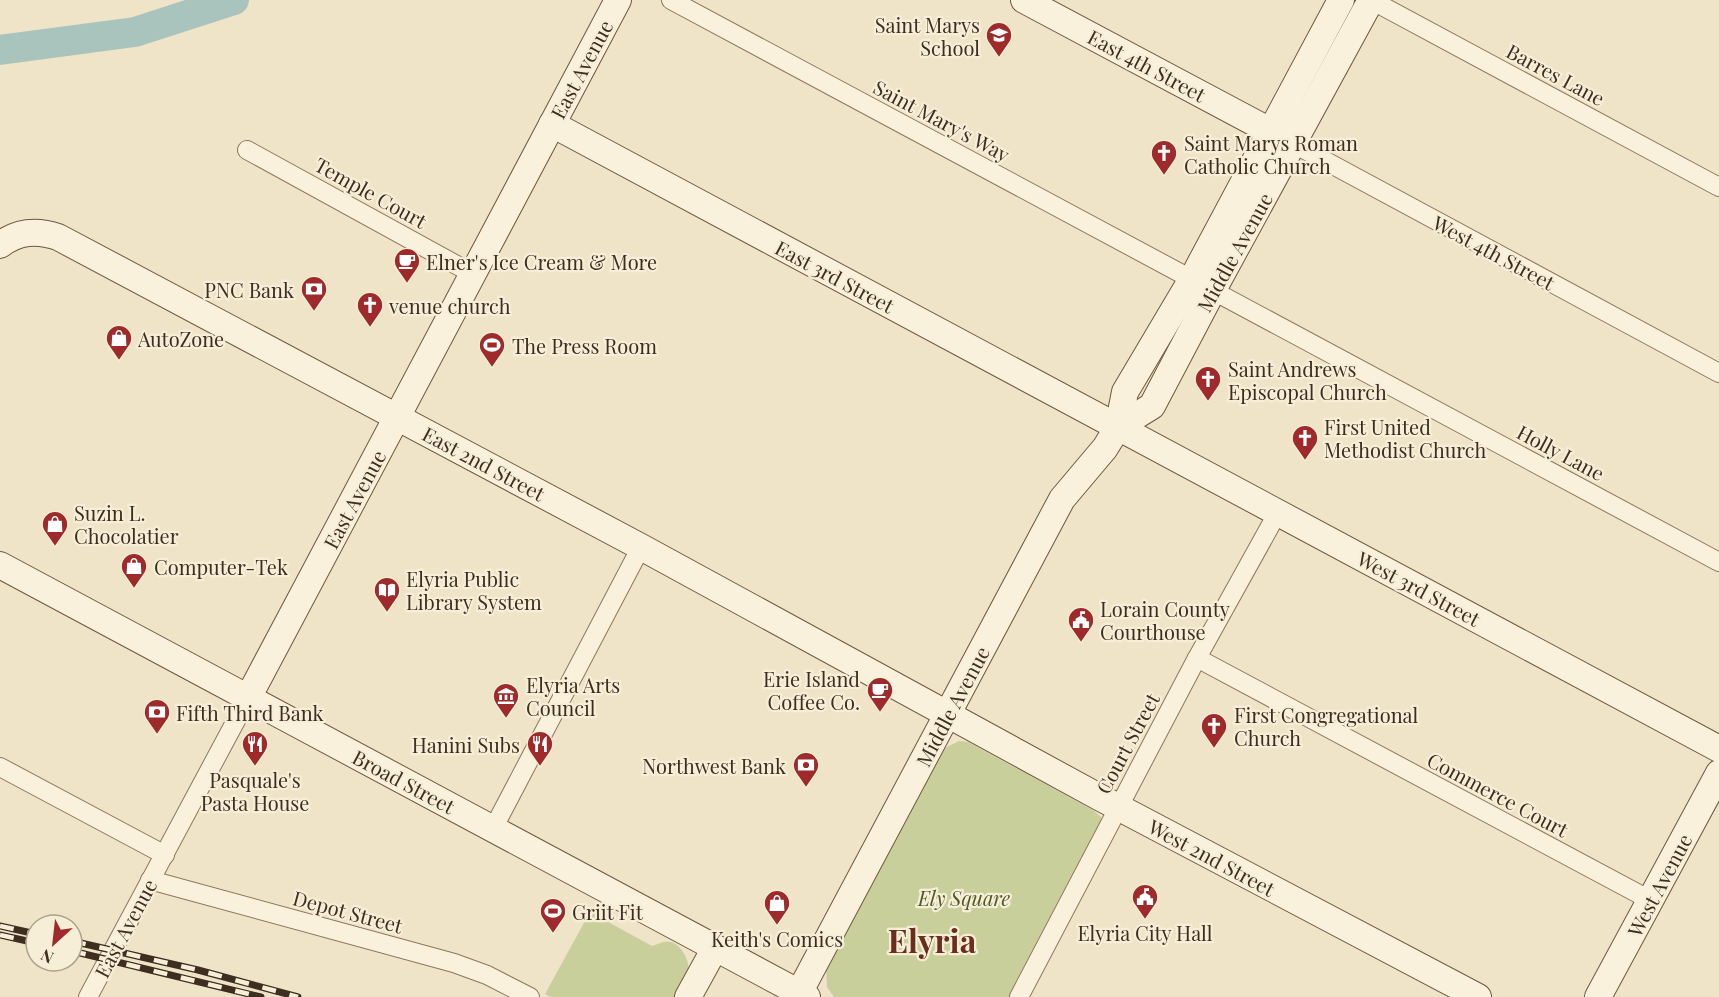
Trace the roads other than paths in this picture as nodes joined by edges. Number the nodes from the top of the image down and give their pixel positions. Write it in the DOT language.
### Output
graph roads {
  1 [pos="618,0"];
  2 [pos="671,0"];
  3 [pos="1024,0"];
  4 [pos="1341,0"];
  5 [pos="1371,0"];
  6 [pos="552,124"];
  7 [pos="1270,131"];
  8 [pos="1293,144"];
  9 [pos="247,150"];
  10 [pos="1719,187"];
  11 [pos="7,240"];
  12 [pos="472,274"];
  13 [pos="1202,285"];
  14 [pos="1719,373"];
  15 [pos="397,417"];
  16 [pos="1118,427"];
  17 [pos="1278,512"];
  18 [pos="640,547"];
  19 [pos="1719,562"];
  20 [pos="0,565"];
  21 [pos="1197,658"];
  22 [pos="248,698"];
  23 [pos="947,715"];
  24 [pos="1719,749"];
  25 [pos="0,767"];
  26 [pos="1719,772"];
  27 [pos="1119,807"];
  28 [pos="493,829"];
  29 [pos="165,855"];
  30 [pos="150,880"];
  31 [pos="1650,900"];
  32 [pos="715,948"];
  33 [pos="803,995"];
  34 [pos="88,997"];
  35 [pos="530,997"];
  36 [pos="688,997"];
  37 [pos="1019,997"];
  38 [pos="1478,997"];
  39 [pos="1598,997"];
  1 -- 6 [label="main road, East Avenue"];
  2 -- 13 [label="street, Saint Mary's Way"];
  3 -- 7 [label="main road, East 4th Street"];
  4 -- 7 [label="main road, Middle Avenue"];
  5 -- 8 [label="main road, Middle Avenue"];
  5 -- 10 [label="street, Barres Lane"];
  6 -- 12 [label="main road, East Avenue"];
  6 -- 16 [label="main road, East 3rd Street"];
  7 -- 8 [label="main road, West 4th Street"];
  7 -- 13 [label="main road, Middle Avenue"];
  8 -- 13 [label="main road, Middle Avenue"];
  8 -- 14 [label="street, West 4th Street"];
  9 -- 12 [label="street, Temple Court"];
  11 -- 15 [label="main road, East 2nd Street"];
  12 -- 15 [label="main road, East Avenue"];
  13 -- 16 [label="main road, Middle Avenue"];
  13 -- 19 [label="street, Holly Lane"];
  15 -- 18 [label="main road, East 2nd Street"];
  15 -- 22 [label="main road, East Avenue"];
  16 -- 17 [label="main road, West 3rd Street"];
  16 -- 23 [label="main road, Middle Avenue"];
  17 -- 21 [label="street, Court Street"];
  17 -- 24 [label="main road, West 3rd Street"];
  18 -- 23 [label="main road, East 2nd Street"];
  18 -- 28 [label="street"];
  20 -- 22 [label="main road, Broad Street"];
  21 -- 27 [label="street, Court Street"];
  21 -- 31 [label="street, Commerce Court"];
  22 -- 28 [label="main road, Broad Street"];
  22 -- 29 [label="street, East Avenue"];
  23 -- 27 [label="main road, West 2nd Street"];
  23 -- 33 [label="main road, Middle Avenue"];
  25 -- 29 [label="street"];
  26 -- 31 [label="main road, West Avenue"];
  27 -- 37 [label="street, Court Street"];
  27 -- 38 [label="main road, West 2nd Street"];
  28 -- 32 [label="main road, Broad Street"];
  29 -- 30 [label="street, East Avenue"];
  30 -- 34 [label="street, East Avenue"];
  30 -- 35 [label="street, Depot Street"];
  31 -- 39 [label="main road, West Avenue"];
  32 -- 33 [label="main road, Broad Street"];
  32 -- 36 [label="main road"];
}
